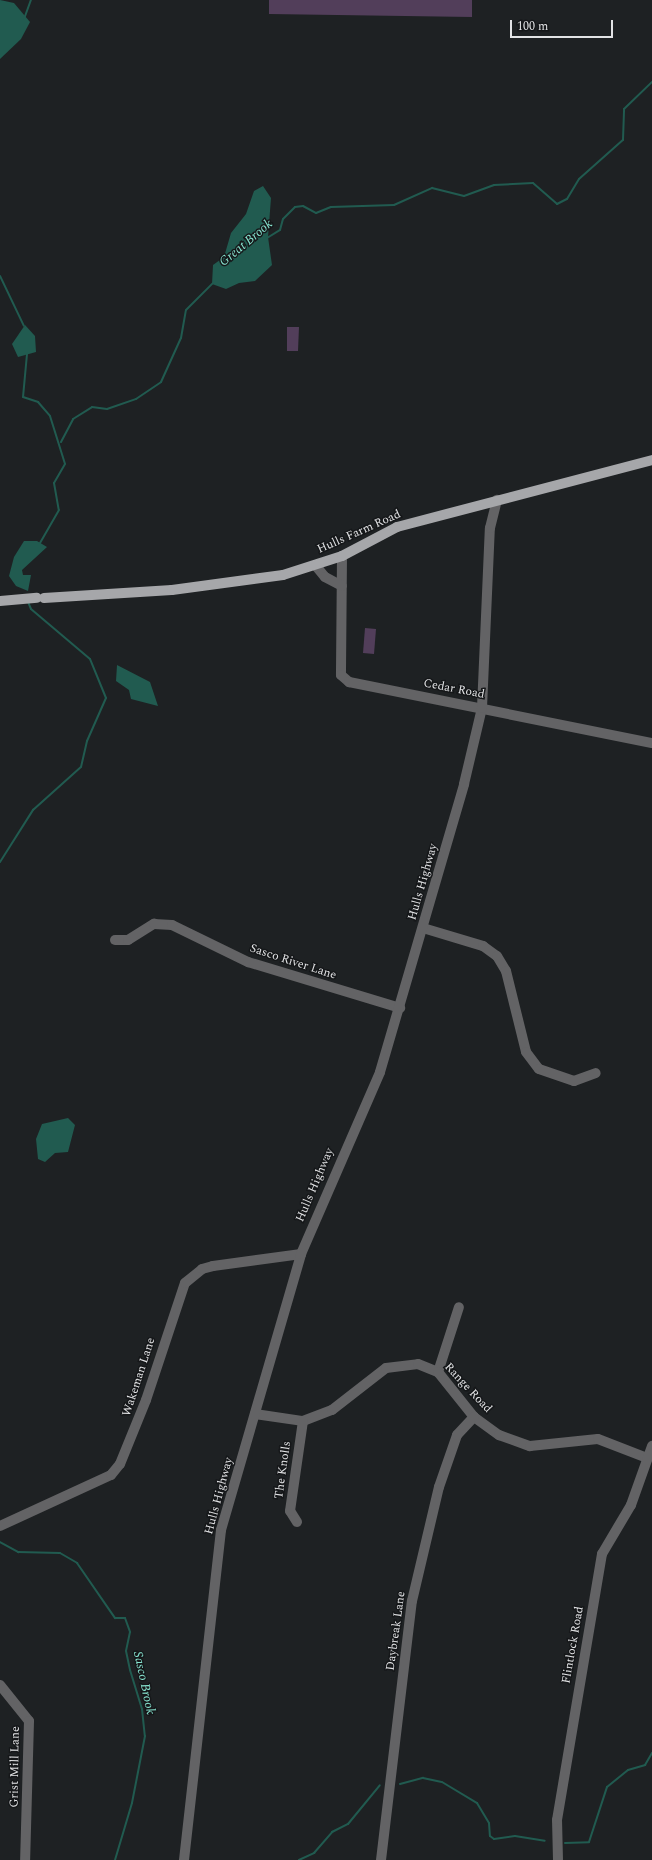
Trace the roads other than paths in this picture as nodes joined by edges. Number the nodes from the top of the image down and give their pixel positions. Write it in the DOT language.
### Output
graph roads {
  1 [pos="652,460"];
  2 [pos="497,500"];
  3 [pos="484,504"];
  4 [pos="490,528"];
  5 [pos="342,556"];
  6 [pos="316,566"];
  7 [pos="342,586"];
  8 [pos="0,601"];
  9 [pos="482,708"];
  10 [pos="652,743"];
  11 [pos="424,928"];
  12 [pos="115,940"];
  13 [pos="400,1008"];
  14 [pos="596,1073"];
  15 [pos="301,1254"];
  16 [pos="459,1307"];
  17 [pos="438,1372"];
  18 [pos="255,1414"];
  19 [pos="474,1417"];
  20 [pos="303,1421"];
  21 [pos="652,1446"];
  22 [pos="647,1458"];
  23 [pos="297,1522"];
  24 [pos="0,1526"];
  25 [pos="0,1685"];
  26 [pos="25,1860"];
  27 [pos="184,1860"];
  28 [pos="381,1860"];
  29 [pos="558,1860"];
  1 -- 2 [label="main road, Hulls Farm Road"];
  2 -- 3 [label="main road, Hulls Farm Road"];
  2 -- 4 [label="street, Hulls Highway"];
  3 -- 4 [label="street, Hulls Highway"];
  3 -- 5 [label="main road, Hulls Farm Road"];
  4 -- 9 [label="street, Hulls Highway"];
  5 -- 6 [label="main road, Hulls Farm Road"];
  5 -- 7 [label="street, Cedar Road"];
  6 -- 7 [label="street"];
  6 -- 8 [label="main road, Hulls Farm Road"];
  7 -- 9 [label="street, Cedar Road"];
  9 -- 10 [label="street, Cedar Road"];
  9 -- 11 [label="street, Hulls Highway"];
  11 -- 13 [label="street, Hulls Highway"];
  11 -- 14 [label="street"];
  12 -- 13 [label="street, Sasco River Lane"];
  13 -- 15 [label="street, Hulls Highway"];
  15 -- 18 [label="street, Hulls Highway"];
  15 -- 24 [label="street, Wakeman Lane"];
  16 -- 17 [label="street"];
  17 -- 19 [label="street, Range Road"];
  17 -- 20 [label="street, Range Road"];
  18 -- 20 [label="street, Range Road"];
  18 -- 27 [label="street, Hulls Highway"];
  19 -- 22 [label="street, Range Road"];
  19 -- 28 [label="street, Daybreak Lane"];
  20 -- 23 [label="street, The Knolls"];
  21 -- 22 [label="street, Flintlock Road"];
  22 -- 29 [label="street, Flintlock Road"];
  25 -- 26 [label="street, Grist Mill Lane"];
}
